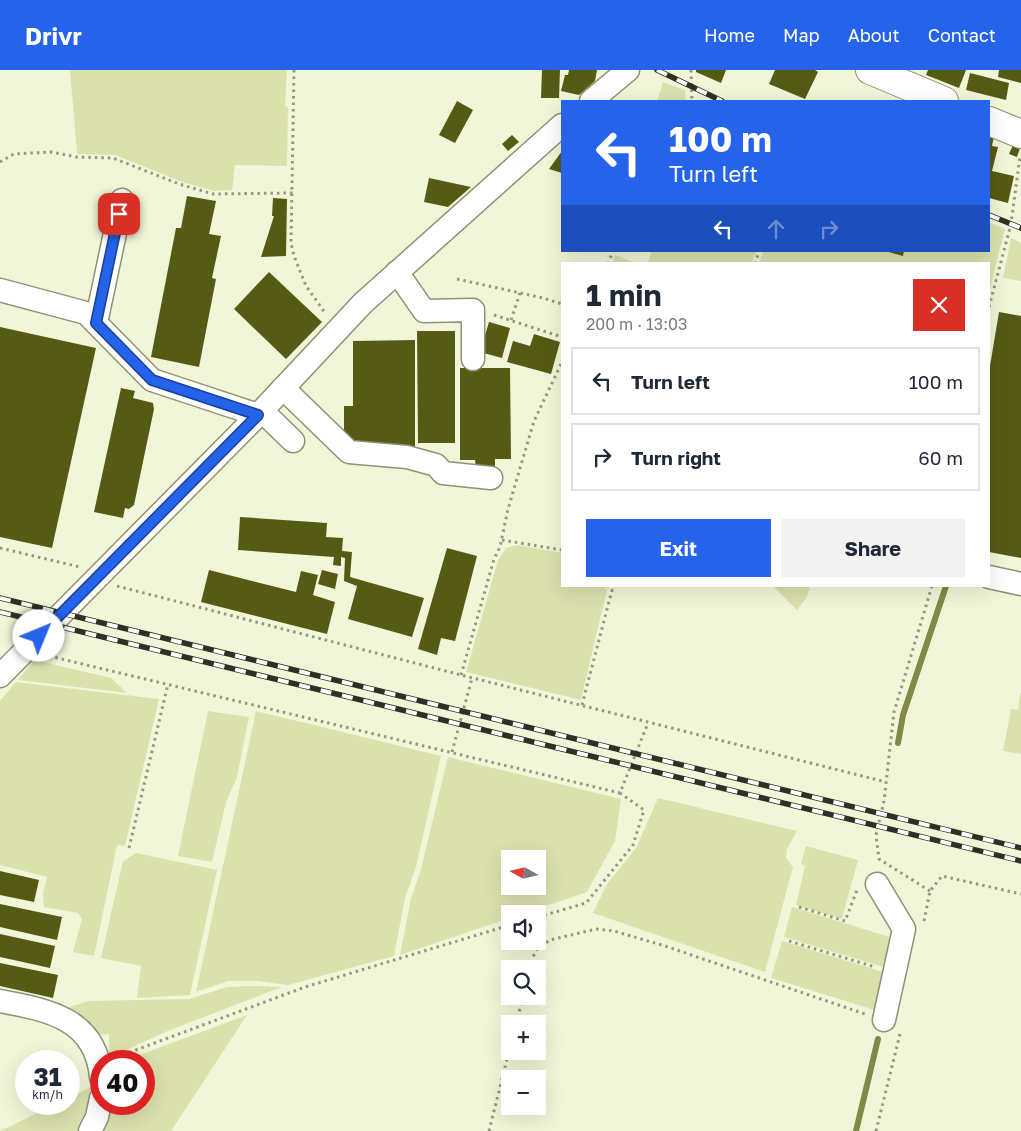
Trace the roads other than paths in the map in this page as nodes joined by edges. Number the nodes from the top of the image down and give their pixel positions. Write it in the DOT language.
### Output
graph roads {
  1 [pos="628,70"];
  2 [pos="870,70"];
  3 [pos="592,100"];
  4 [pos="942,100"];
  5 [pos="990,120"];
  6 [pos="561,126"];
  7 [pos="1021,134"];
  8 [pos="122,200"];
  9 [pos="397,272"];
  10 [pos="0,290"];
  11 [pos="96,323"];
  12 [pos="473,359"];
  13 [pos="284,388"];
  14 [pos="260,413"];
  15 [pos="293,441"];
  16 [pos="491,478"];
  17 [pos="990,577"];
  18 [pos="1021,584"];
  19 [pos="0,676"];
  20 [pos="868,884"];
  21 [pos="0,1000"];
  22 [pos="884,1020"];
  23 [pos="94,1050"];
  24 [pos="97,1115"];
  25 [pos="90,1131"];
  1 -- 3 [label="street"];
  2 -- 4 [label="highway"];
  5 -- 7 [label="highway"];
  6 -- 9 [label="street"];
  8 -- 11 [label="street"];
  9 -- 12 [label="street"];
  9 -- 13 [label="street"];
  10 -- 11 [label="street"];
  11 -- 14 [label="street"];
  13 -- 14 [label="street"];
  13 -- 16 [label="street"];
  14 -- 15 [label="street"];
  14 -- 19 [label="street"];
  17 -- 18 [label="street"];
  20 -- 22 [label="street"];
  21 -- 23 [label="street"];
  24 -- 25 [label="street"];
}
